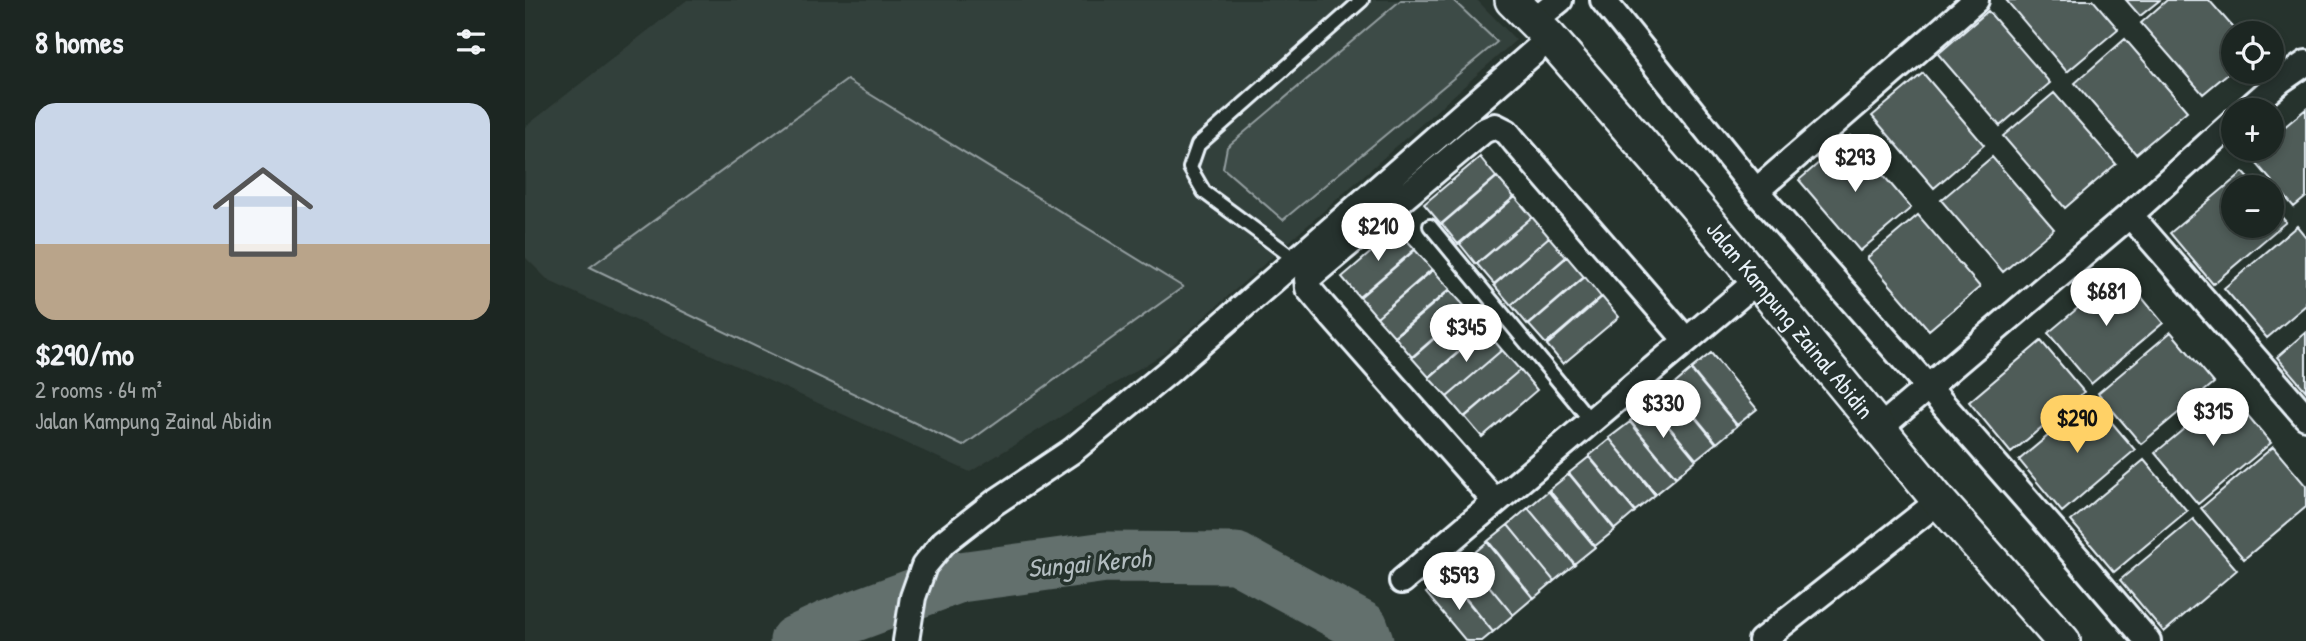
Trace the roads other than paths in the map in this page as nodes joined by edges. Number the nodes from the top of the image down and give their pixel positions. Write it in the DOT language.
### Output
graph roads {
  1 [pos="1362,0"];
  2 [pos="1560,0"];
  3 [pos="1602,0"];
  4 [pos="1976,0"];
  5 [pos="1532,19"];
  6 [pos="2306,63"];
  7 [pos="2261,98"];
  8 [pos="2221,133"];
  9 [pos="1756,191"];
  10 [pos="2130,215"];
  11 [pos="1430,226"];
  12 [pos="1296,260"];
  13 [pos="1758,280"];
  14 [pos="1686,340"];
  15 [pos="1928,387"];
  16 [pos="2306,417"];
  17 [pos="1591,421"];
  18 [pos="1880,428"];
  19 [pos="1496,501"];
  20 [pos="1939,501"];
  21 [pos="1402,581"];
  22 [pos="906,641"];
  23 [pos="1761,641"];
  24 [pos="2063,641"];
  25 [pos="2148,641"];
  1 -- 12 [label="lane"];
  2 -- 5 [label="street"];
  3 -- 9 [label="street"];
  4 -- 9 [label="street"];
  5 -- 12 [label="street"];
  5 -- 13 [label="street, Jalan Kampung Zainal Abidin"];
  6 -- 7 [label="street"];
  8 -- 10 [label="street"];
  9 -- 15 [label="street"];
  10 -- 15 [label="street"];
  10 -- 16 [label="street"];
  11 -- 17 [label="lane"];
  12 -- 22 [label="street"];
  13 -- 14 [label="street"];
  13 -- 18 [label="street, Jalan Kampung Zainal Abidin"];
  14 -- 17 [label="street"];
  14 -- 19 [label="street"];
  15 -- 18 [label="street"];
  15 -- 25 [label="street"];
  17 -- 19 [label="street"];
  18 -- 20 [label="street, Jalan Kampung Zainal Abidin"];
  19 -- 21 [label="street"];
  20 -- 23 [label="street"];
  20 -- 24 [label="street, Jalan Kampung Zainal Abidin"];
}
